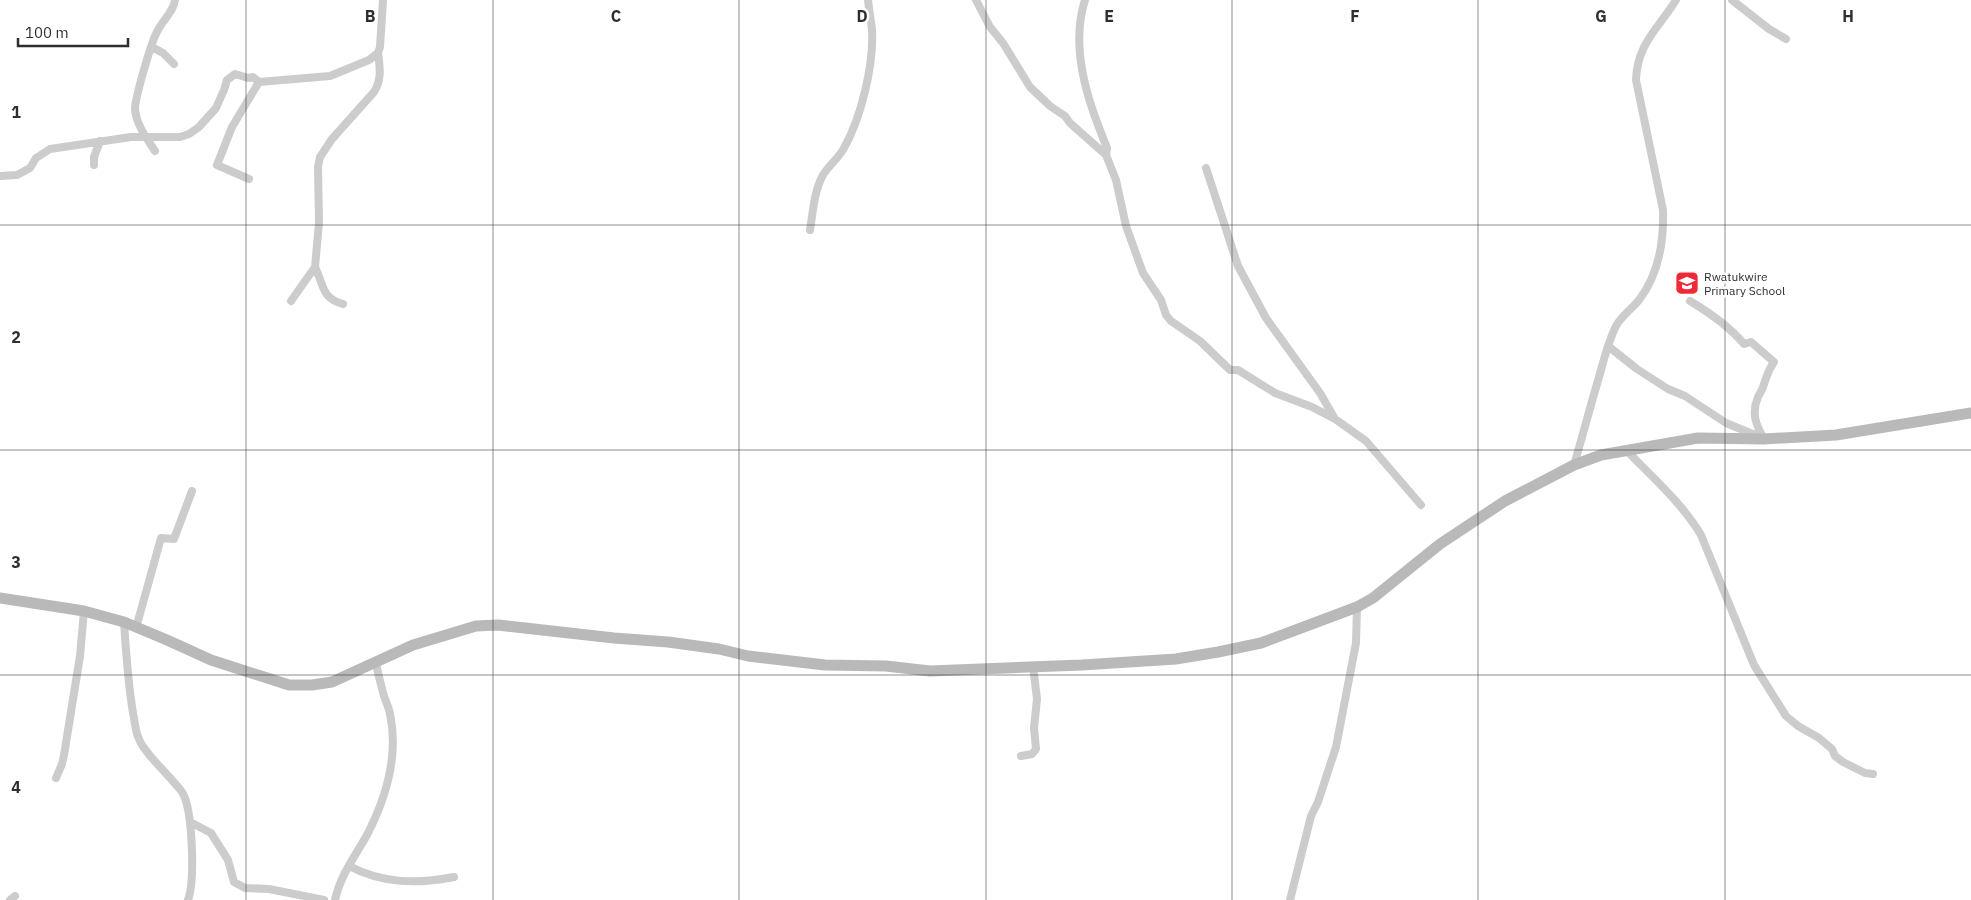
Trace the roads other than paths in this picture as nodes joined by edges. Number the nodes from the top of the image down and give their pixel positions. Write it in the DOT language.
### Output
graph roads {
  1 [pos="175,0"];
  2 [pos="383,0"];
  3 [pos="868,0"];
  4 [pos="976,0"];
  5 [pos="1085,0"];
  6 [pos="1676,0"];
  7 [pos="1732,0"];
  8 [pos="1786,39"];
  9 [pos="152,47"];
  10 [pos="378,53"];
  11 [pos="174,64"];
  12 [pos="259,82"];
  13 [pos="146,138"];
  14 [pos="100,141"];
  15 [pos="155,151"];
  16 [pos="1106,154"];
  17 [pos="94,165"];
  18 [pos="1206,168"];
  19 [pos="0,176"];
  20 [pos="249,180"];
  21 [pos="810,230"];
  22 [pos="315,268"];
  23 [pos="291,301"];
  24 [pos="1690,301"];
  25 [pos="343,304"];
  26 [pos="1608,346"];
  27 [pos="1971,413"];
  28 [pos="1334,419"];
  29 [pos="1764,438"];
  30 [pos="1627,451"];
  31 [pos="1574,465"];
  32 [pos="192,491"];
  33 [pos="1421,505"];
  34 [pos="0,598"];
  35 [pos="1356,607"];
  36 [pos="84,611"];
  37 [pos="124,622"];
  38 [pos="136,628"];
  39 [pos="376,663"];
  40 [pos="1033,666"];
  41 [pos="1021,756"];
  42 [pos="1873,774"];
  43 [pos="56,778"];
  44 [pos="190,822"];
  45 [pos="349,866"];
  46 [pos="454,876"];
  47 [pos="188,900"];
  48 [pos="324,900"];
  49 [pos="335,900"];
  50 [pos="1290,900"];
  1 -- 9 [label="street"];
  2 -- 10 [label="street"];
  3 -- 21 [label="street"];
  4 -- 16 [label="street"];
  5 -- 16 [label="street"];
  6 -- 26 [label="street"];
  7 -- 8 [label="street"];
  9 -- 11 [label="street"];
  9 -- 13 [label="street"];
  10 -- 12 [label="street"];
  10 -- 22 [label="street"];
  12 -- 13 [label="street"];
  12 -- 20 [label="street"];
  13 -- 14 [label="street"];
  13 -- 15 [label="street"];
  14 -- 17 [label="street"];
  14 -- 19 [label="street"];
  16 -- 28 [label="street"];
  18 -- 28 [label="street"];
  22 -- 23 [label="street"];
  22 -- 25 [label="street"];
  24 -- 29 [label="street"];
  26 -- 29 [label="street"];
  26 -- 31 [label="street"];
  27 -- 29 [label="street"];
  28 -- 33 [label="street"];
  29 -- 30 [label="street"];
  30 -- 31 [label="street"];
  30 -- 42 [label="street"];
  31 -- 35 [label="street"];
  32 -- 38 [label="street"];
  34 -- 36 [label="street"];
  35 -- 40 [label="street"];
  35 -- 50 [label="street"];
  36 -- 37 [label="street"];
  36 -- 43 [label="street"];
  37 -- 38 [label="street"];
  37 -- 44 [label="street"];
  38 -- 39 [label="street"];
  39 -- 40 [label="street"];
  39 -- 45 [label="street"];
  40 -- 41 [label="street"];
  44 -- 47 [label="street"];
  44 -- 48 [label="street"];
  45 -- 46 [label="street"];
  45 -- 49 [label="street"];
}
